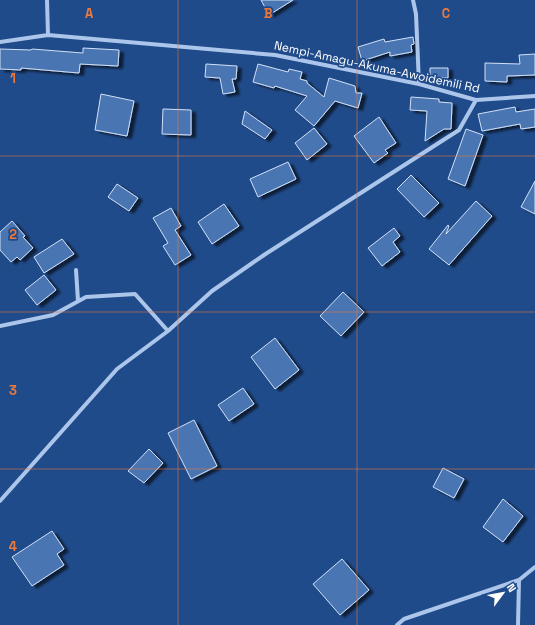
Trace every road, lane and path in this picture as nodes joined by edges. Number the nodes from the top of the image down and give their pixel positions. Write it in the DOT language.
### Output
graph roads {
  1 [pos="47,0"];
  2 [pos="412,0"];
  3 [pos="48,35"];
  4 [pos="0,42"];
  5 [pos="419,84"];
  6 [pos="535,96"];
  7 [pos="476,100"];
  8 [pos="76,270"];
  9 [pos="78,301"];
  10 [pos="0,326"];
  11 [pos="168,331"];
  12 [pos="0,502"];
  13 [pos="535,567"];
  14 [pos="520,580"];
  15 [pos="397,625"];
  16 [pos="518,625"];
  1 -- 3 [label="street"];
  2 -- 5 [label="street"];
  3 -- 4 [label="street, Nempi-Amagu-Akuma-Awoidemili Rd"];
  3 -- 5 [label="street, Nempi-Amagu-Akuma-Awoidemili Rd"];
  5 -- 7 [label="street, Nempi-Amagu-Akuma-Awoidemili Rd"];
  6 -- 7 [label="street, Nempi-Amagu-Akuma-Awoidemili Rd"];
  7 -- 11 [label="street"];
  8 -- 9 [label="street"];
  9 -- 10 [label="street"];
  9 -- 11 [label="street"];
  11 -- 12 [label="street"];
  13 -- 14 [label="street"];
  14 -- 15 [label="street"];
  14 -- 16 [label="street"];
}
